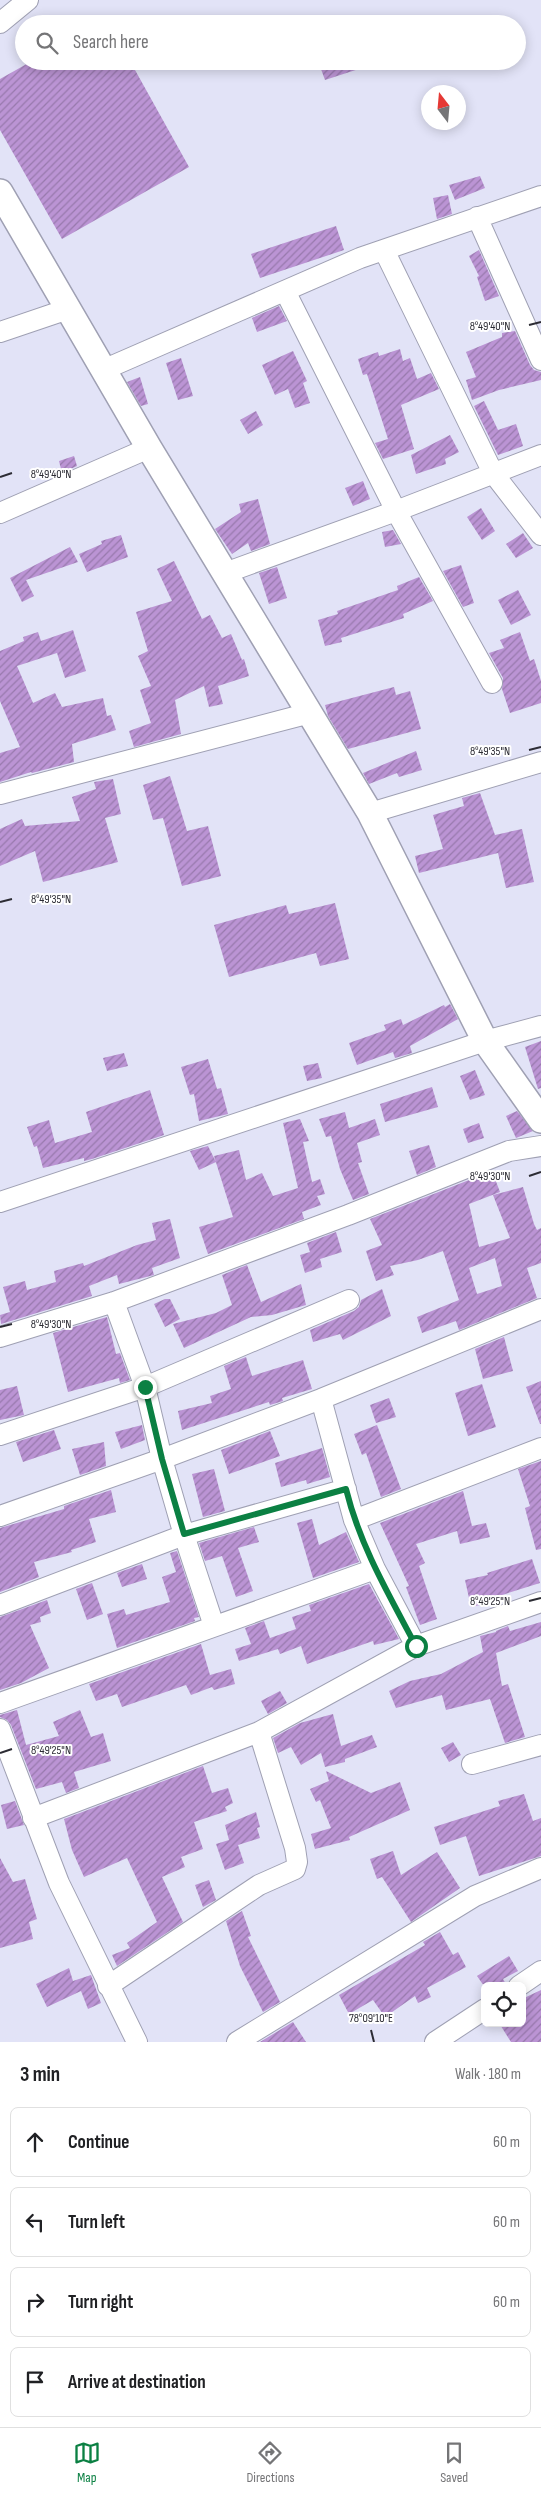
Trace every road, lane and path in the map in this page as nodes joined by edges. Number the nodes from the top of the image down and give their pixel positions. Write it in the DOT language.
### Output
graph roads {
  1 [pos="28,0"];
  2 [pos="0,23"];
  3 [pos="0,192"];
  4 [pos="541,196"];
  5 [pos="477,217"];
  6 [pos="384,250"];
  7 [pos="285,291"];
  8 [pos="68,309"];
  9 [pos="0,332"];
  10 [pos="541,360"];
  11 [pos="103,370"];
  12 [pos="149,448"];
  13 [pos="541,455"];
  14 [pos="493,473"];
  15 [pos="396,511"];
  16 [pos="0,513"];
  17 [pos="541,536"];
  18 [pos="225,574"];
  19 [pos="492,683"];
  20 [pos="310,713"];
  21 [pos="541,762"];
  22 [pos="0,794"];
  23 [pos="370,813"];
  24 [pos="541,1026"];
  25 [pos="485,1041"];
  26 [pos="541,1120"];
  27 [pos="541,1146"];
  28 [pos="0,1202"];
  29 [pos="350,1300"];
  30 [pos="114,1302"];
  31 [pos="541,1309"];
  32 [pos="0,1337"];
  33 [pos="145,1387"];
  34 [pos="321,1399"];
  35 [pos="0,1435"];
  36 [pos="541,1448"];
  37 [pos="162,1459"];
  38 [pos="346,1489"];
  39 [pos="0,1516"];
  40 [pos="354,1520"];
  41 [pos="184,1534"];
  42 [pos="375,1569"];
  43 [pos="541,1602"];
  44 [pos="0,1605"];
  45 [pos="214,1626"];
  46 [pos="416,1646"];
  47 [pos="0,1703"];
  48 [pos="0,1729"];
  49 [pos="259,1732"];
  50 [pos="541,1745"];
  51 [pos="472,1764"];
  52 [pos="33,1818"];
  53 [pos="540,1871"];
  54 [pos="541,1971"];
  55 [pos="526,1982"];
  56 [pos="108,1986"];
  57 [pos="481,2012"];
  58 [pos="137,2042"];
  59 [pos="237,2042"];
  60 [pos="435,2042"];
  1 -- 2 [label="street"];
  3 -- 8 [label="street"];
  4 -- 5 [label="street"];
  5 -- 6 [label="street"];
  5 -- 10 [label="street"];
  6 -- 7 [label="street"];
  6 -- 14 [label="street"];
  7 -- 11 [label="street"];
  7 -- 15 [label="street"];
  8 -- 9 [label="street"];
  8 -- 11 [label="street"];
  11 -- 12 [label="street"];
  12 -- 16 [label="street"];
  12 -- 18 [label="street"];
  13 -- 14 [label="street"];
  14 -- 15 [label="street"];
  14 -- 17 [label="street"];
  15 -- 18 [label="street"];
  15 -- 19 [label="street"];
  18 -- 20 [label="street"];
  20 -- 22 [label="street"];
  20 -- 23 [label="street"];
  21 -- 23 [label="street"];
  23 -- 25 [label="street"];
  24 -- 25 [label="street"];
  25 -- 26 [label="street"];
  25 -- 28 [label="street"];
  27 -- 30 [label="street"];
  29 -- 33 [label="street"];
  30 -- 32 [label="street"];
  30 -- 33 [label="street"];
  31 -- 34 [label="street"];
  33 -- 35 [label="street"];
  33 -- 37 [label="street"];
  34 -- 37 [label="street"];
  34 -- 38 [label="street"];
  36 -- 40 [label="street"];
  37 -- 39 [label="street"];
  37 -- 41 [label="street"];
  38 -- 40 [label="street"];
  38 -- 41 [label="street"];
  40 -- 42 [label="street"];
  41 -- 44 [label="street"];
  41 -- 45 [label="street"];
  42 -- 45 [label="street"];
  42 -- 46 [label="street"];
  43 -- 46 [label="street"];
  45 -- 47 [label="street"];
  46 -- 49 [label="street"];
  48 -- 52 [label="street"];
  49 -- 52 [label="street"];
  49 -- 56 [label="street"];
  50 -- 51 [label="street"];
  52 -- 56 [label="street"];
  53 -- 59 [label="street"];
  54 -- 55 [label="street"];
  56 -- 58 [label="street"];
  57 -- 60 [label="street"];
}
